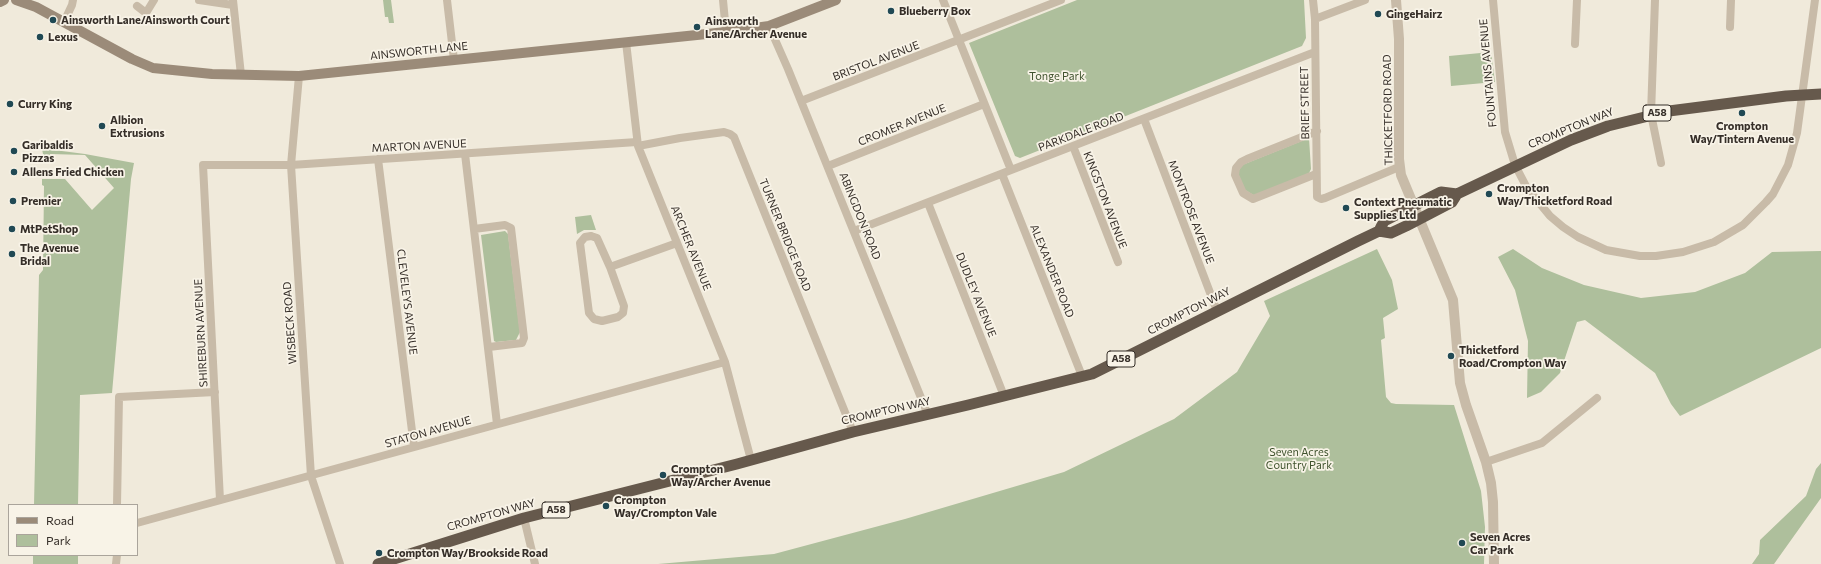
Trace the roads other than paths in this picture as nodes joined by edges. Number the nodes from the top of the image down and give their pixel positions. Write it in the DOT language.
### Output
graph roads {
  1 [pos="4,0"];
  2 [pos="16,0"];
  3 [pos="72,0"];
  4 [pos="154,0"];
  5 [pos="199,0"];
  6 [pos="447,0"];
  7 [pos="723,0"];
  8 [pos="836,0"];
  9 [pos="944,0"];
  10 [pos="1061,0"];
  11 [pos="1313,0"];
  12 [pos="1365,0"];
  13 [pos="1396,0"];
  14 [pos="1493,0"];
  15 [pos="1577,0"];
  16 [pos="1655,0"];
  17 [pos="1731,0"];
  18 [pos="1815,0"];
  19 [pos="0,2"];
  20 [pos="233,2"];
  21 [pos="137,6"];
  22 [pos="1315,19"];
  23 [pos="64,22"];
  24 [pos="769,26"];
  25 [pos="1730,27"];
  26 [pos="726,32"];
  27 [pos="960,40"];
  28 [pos="626,42"];
  29 [pos="1575,44"];
  30 [pos="1315,52"];
  31 [pos="454,60"];
  32 [pos="241,75"];
  33 [pos="299,76"];
  34 [pos="1803,94"];
  35 [pos="1821,94"];
  36 [pos="801,101"];
  37 [pos="984,104"];
  38 [pos="1651,114"];
  39 [pos="1144,119"];
  40 [pos="1316,131"];
  41 [pos="637,144"];
  42 [pos="1073,146"];
  43 [pos="465,154"];
  44 [pos="378,160"];
  45 [pos="1661,163"];
  46 [pos="203,165"];
  47 [pos="291,165"];
  48 [pos="1515,165"];
  49 [pos="828,166"];
  50 [pos="1400,167"];
  51 [pos="1011,170"];
  52 [pos="1002,174"];
  53 [pos="1316,174"];
  54 [pos="1457,194"];
  55 [pos="928,203"];
  56 [pos="1412,206"];
  57 [pos="1419,219"];
  58 [pos="474,229"];
  59 [pos="854,231"];
  60 [pos="1379,231"];
  61 [pos="677,243"];
  62 [pos="1118,262"];
  63 [pos="610,268"];
  64 [pos="1217,311"];
  65 [pos="489,347"];
  66 [pos="725,362"];
  67 [pos="1082,376"];
  68 [pos="215,392"];
  69 [pos="1004,396"];
  70 [pos="1597,398"];
  71 [pos="928,415"];
  72 [pos="497,424"];
  73 [pos="853,432"];
  74 [pos="414,447"];
  75 [pos="751,460"];
  76 [pos="1486,462"];
  77 [pos="311,476"];
  78 [pos="220,500"];
  79 [pos="117,504"];
  80 [pos="524,518"];
  81 [pos="138,524"];
  82 [pos="340,564"];
  83 [pos="378,564"];
  84 [pos="535,564"];
  85 [pos="1494,564"];
  1 -- 19 [label="main road"];
  2 -- 23 [label="main road, AINSWORTH LANE"];
  3 -- 23 [label="street"];
  4 -- 21 [label="street"];
  5 -- 20 [label="street"];
  6 -- 31 [label="street"];
  7 -- 26 [label="street"];
  8 -- 24 [label="main road, AINSWORTH LANE"];
  9 -- 27 [label="street"];
  10 -- 27 [label="street, BRISTOL AVENUE"];
  11 -- 22 [label="street, BRIEF STREET"];
  12 -- 22 [label="street"];
  13 -- 50 [label="street, THICKETFORD ROAD"];
  14 -- 48 [label="street, FOUNTAINS AVENUE"];
  15 -- 29 [label="street"];
  16 -- 38 [label="street"];
  17 -- 25 [label="street"];
  18 -- 34 [label="street, FOUNTAINS AVENUE"];
  20 -- 32 [label="street"];
  22 -- 30 [label="street, BRIEF STREET"];
  23 -- 32 [label="main road, AINSWORTH LANE"];
  24 -- 26 [label="main road, AINSWORTH LANE"];
  24 -- 36 [label="street, ABINGDON ROAD"];
  26 -- 28 [label="main road, AINSWORTH LANE"];
  27 -- 36 [label="street, BRISTOL AVENUE"];
  27 -- 37 [label="street"];
  28 -- 31 [label="main road, AINSWORTH LANE"];
  28 -- 41 [label="street, ARCHER AVENUE"];
  30 -- 39 [label="street, PARKDALE ROAD"];
  30 -- 40 [label="street, BRIEF STREET"];
  31 -- 33 [label="main road, AINSWORTH LANE"];
  32 -- 33 [label="main road, AINSWORTH LANE"];
  33 -- 47 [label="street, WISBECK ROAD"];
  34 -- 35 [label="highway, CROMPTON WAY / A58"];
  34 -- 38 [label="highway, CROMPTON WAY / A58"];
  34 -- 48 [label="street, FOUNTAINS AVENUE"];
  36 -- 49 [label="street, ABINGDON ROAD"];
  37 -- 49 [label="street, CROMER AVENUE"];
  37 -- 51 [label="street"];
  38 -- 45 [label="street"];
  38 -- 48 [label="highway, CROMPTON WAY / A58"];
  39 -- 42 [label="street, PARKDALE ROAD"];
  39 -- 64 [label="street, MONTROSE AVENUE"];
  40 -- 53 [label="street, BRIEF STREET"];
  40 -- 53 [label="street"];
  41 -- 43 [label="street, MARTON AVENUE"];
  41 -- 61 [label="street, ARCHER AVENUE"];
  41 -- 73 [label="street, TURNER BRIDGE ROAD"];
  42 -- 51 [label="street, PARKDALE ROAD"];
  42 -- 62 [label="street, KINGSTON AVENUE"];
  43 -- 44 [label="street, MARTON AVENUE"];
  43 -- 58 [label="street"];
  44 -- 47 [label="street, MARTON AVENUE"];
  44 -- 74 [label="street, CLEVELEYS AVENUE"];
  46 -- 47 [label="street, MARTON AVENUE"];
  46 -- 68 [label="street, SHIREBURN AVENUE"];
  47 -- 77 [label="street, WISBECK ROAD"];
  48 -- 54 [label="highway, CROMPTON WAY / A58"];
  49 -- 59 [label="street, ABINGDON ROAD"];
  50 -- 53 [label="street, BRIEF STREET"];
  50 -- 56 [label="street, THICKETFORD ROAD"];
  51 -- 52 [label="street, PARKDALE ROAD"];
  52 -- 55 [label="street, PARKDALE ROAD"];
  52 -- 67 [label="street, ALEXANDER ROAD"];
  54 -- 56 [label="highway, CROMPTON WAY / A58"];
  54 -- 57 [label="highway, CROMPTON WAY / A58"];
  55 -- 59 [label="street, PARKDALE ROAD"];
  55 -- 69 [label="street, DUDLEY AVENUE"];
  56 -- 57 [label="street, THICKETFORD ROAD"];
  56 -- 60 [label="highway, CROMPTON WAY / A58"];
  57 -- 60 [label="highway, CROMPTON WAY / A58"];
  57 -- 76 [label="street, THICKETFORD ROAD"];
  58 -- 65 [label="street"];
  58 -- 65 [label="street"];
  59 -- 71 [label="street, ABINGDON ROAD"];
  60 -- 64 [label="highway, CROMPTON WAY / A58"];
  61 -- 63 [label="street"];
  61 -- 66 [label="street, ARCHER AVENUE"];
  63 -- 63 [label="street"];
  64 -- 67 [label="highway, CROMPTON WAY / A58"];
  65 -- 72 [label="street"];
  66 -- 72 [label="street, STATON AVENUE"];
  66 -- 75 [label="street, ARCHER AVENUE"];
  67 -- 69 [label="highway, CROMPTON WAY / A58"];
  68 -- 78 [label="street, SHIREBURN AVENUE"];
  68 -- 79 [label="street"];
  69 -- 71 [label="highway, CROMPTON WAY / A58"];
  70 -- 76 [label="street"];
  71 -- 73 [label="highway, CROMPTON WAY / A58"];
  72 -- 74 [label="street, STATON AVENUE"];
  73 -- 75 [label="highway, CROMPTON WAY / A58"];
  74 -- 77 [label="street, STATON AVENUE"];
  75 -- 80 [label="highway, CROMPTON WAY / A58"];
  76 -- 85 [label="street, THICKETFORD ROAD"];
  77 -- 78 [label="street, STATON AVENUE"];
  77 -- 82 [label="street, WISBECK ROAD"];
  78 -- 81 [label="street, STATON AVENUE"];
  80 -- 83 [label="highway, CROMPTON WAY / A58"];
  80 -- 84 [label="street"];
}
